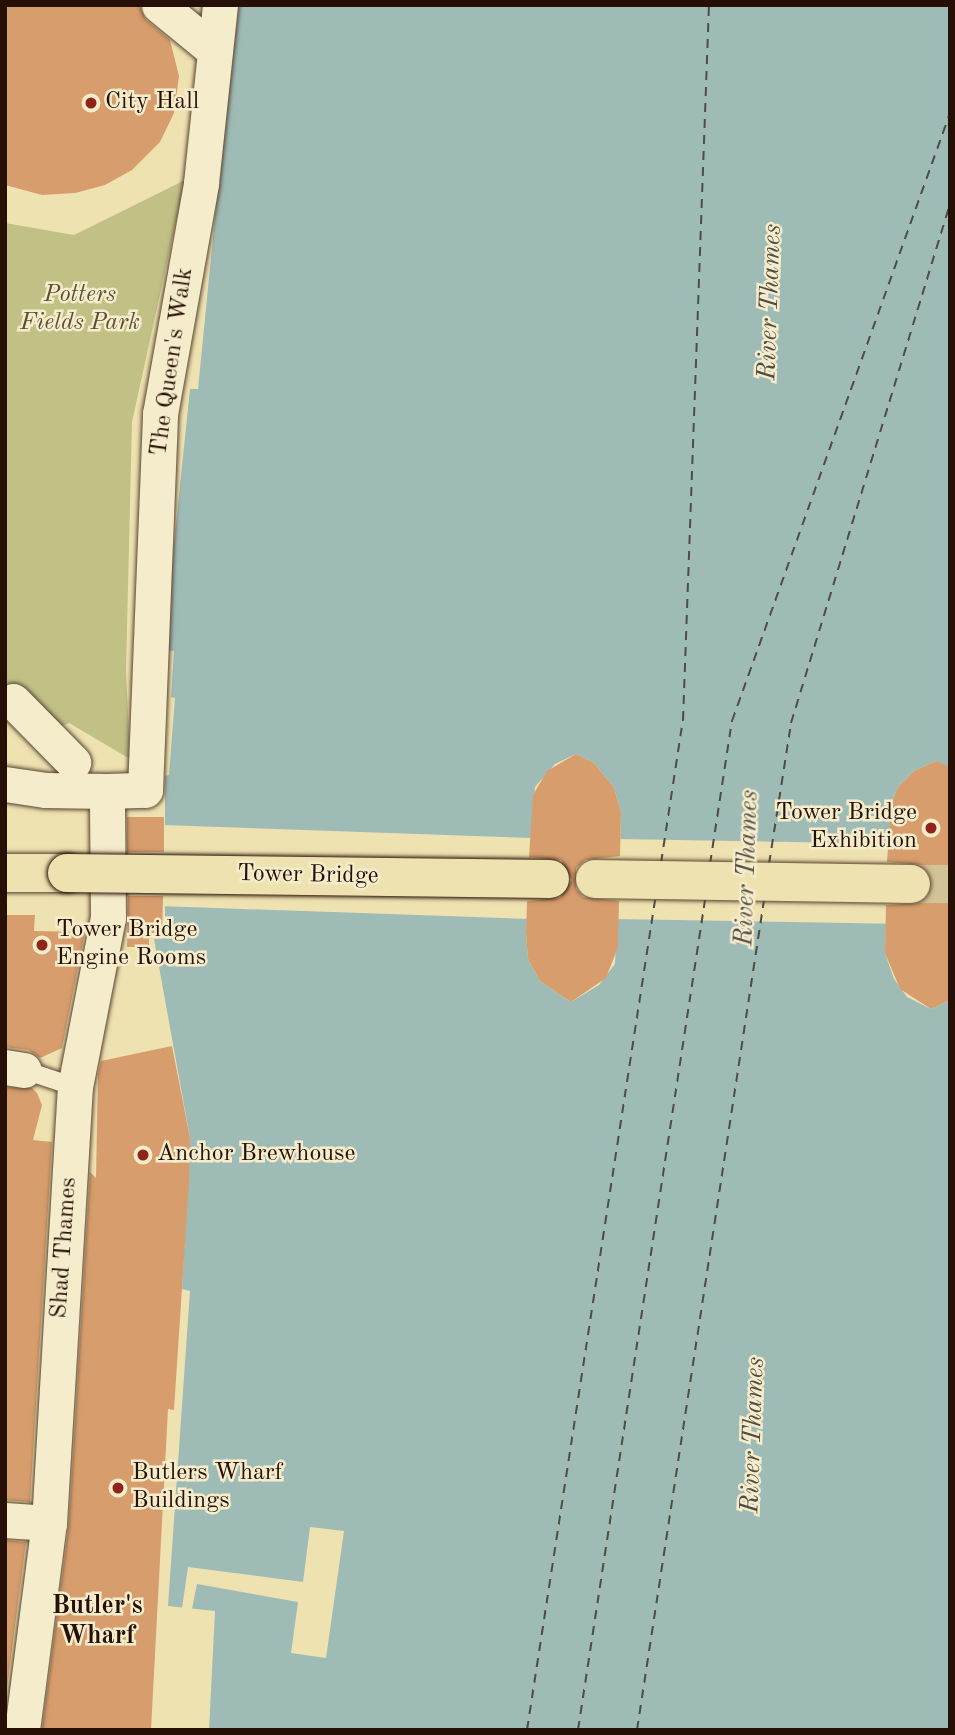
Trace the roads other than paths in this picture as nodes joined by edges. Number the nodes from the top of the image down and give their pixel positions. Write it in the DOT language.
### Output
graph roads {
  1 [pos="159,5"];
  2 [pos="220,5"];
  3 [pos="215,51"];
  4 [pos="13,701"];
  5 [pos="68,723"];
  6 [pos="5,784"];
  7 [pos="86,785"];
  8 [pos="5,873"];
  9 [pos="550,879"];
  10 [pos="595,880"];
  11 [pos="911,884"];
  12 [pos="15,1068"];
  13 [pos="75,1087"];
  14 [pos="5,1520"];
  15 [pos="49,1523"];
  16 [pos="22,1730"];
  1 -- 3 [label="street"];
  2 -- 3 [label="street, The Queen's Walk"];
  3 -- 7 [label="street, The Queen's Walk"];
  4 -- 7 [label="street"];
  5 -- 7 [label="street, Shad Thames"];
  6 -- 7 [label="street"];
  7 -- 13 [label="street, Shad Thames"];
  8 -- 9 [label="highway, Tower Bridge, bridge"];
  10 -- 11 [label="highway"];
  12 -- 13 [label="lane"];
  13 -- 15 [label="street, Shad Thames"];
  14 -- 15 [label="street"];
  15 -- 16 [label="street, Shad Thames"];
}
